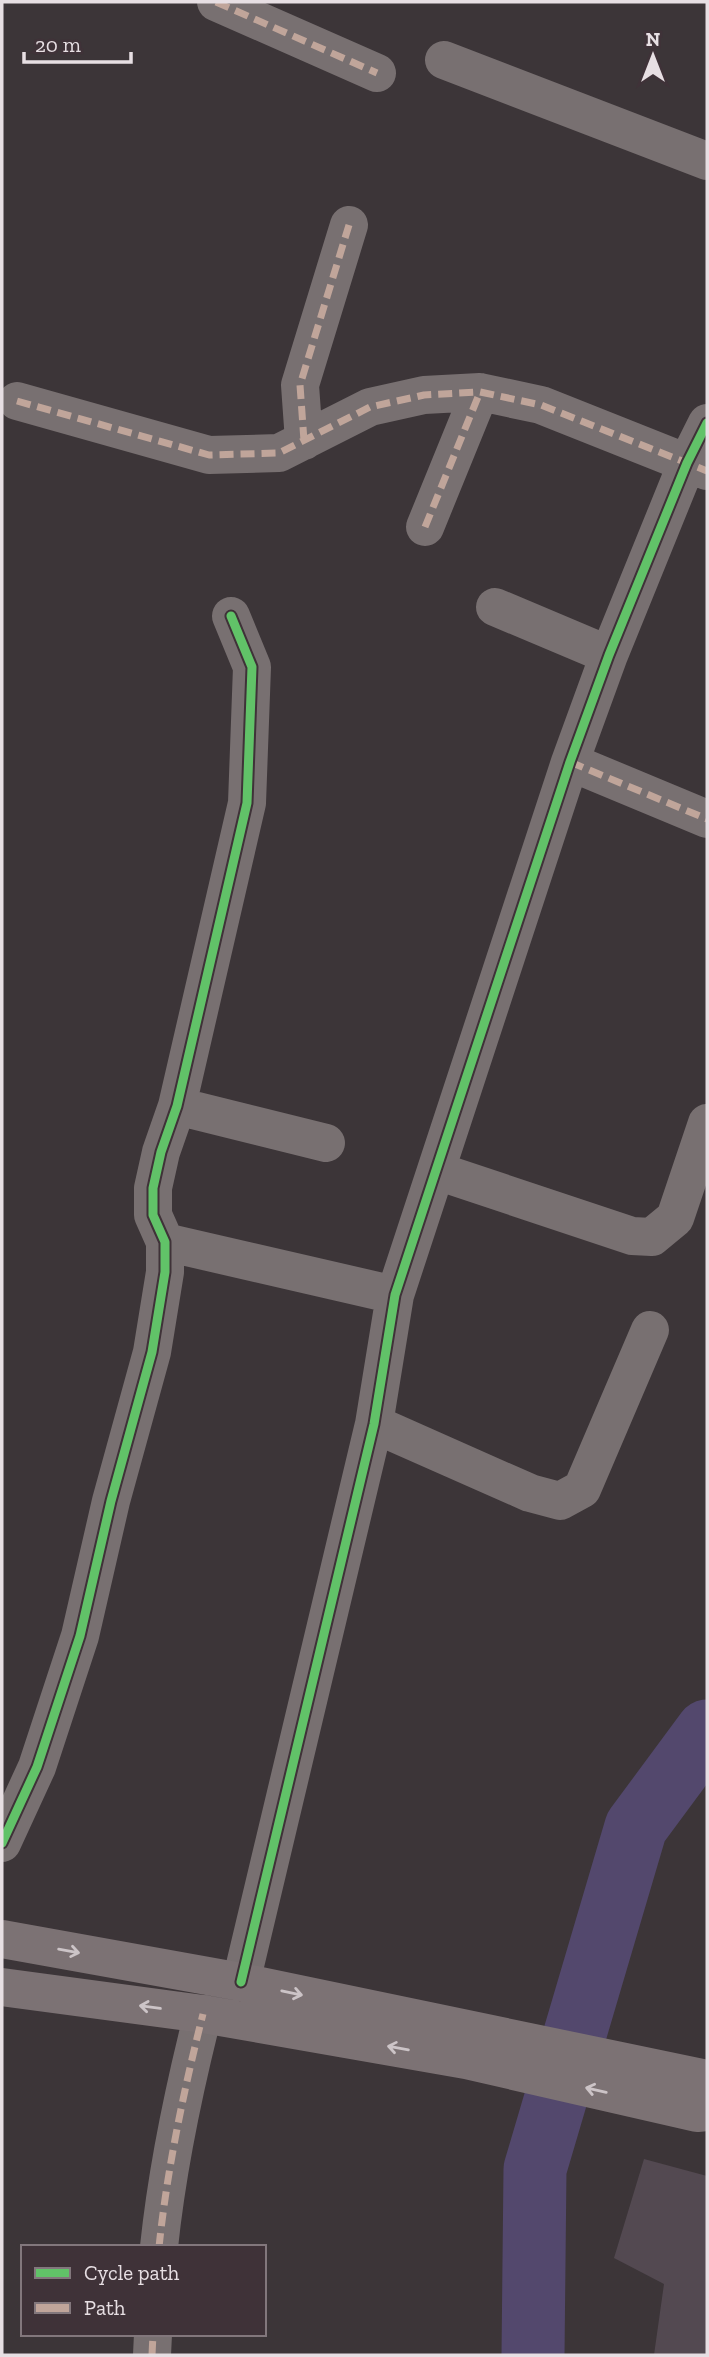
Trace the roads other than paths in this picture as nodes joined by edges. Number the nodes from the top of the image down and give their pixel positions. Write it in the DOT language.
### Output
graph roads {
  1 [pos="216,2"];
  2 [pos="444,60"];
  3 [pos="377,73"];
  4 [pos="707,161"];
  5 [pos="349,225"];
  6 [pos="480,392"];
  7 [pos="17,401"];
  8 [pos="707,423"];
  9 [pos="304,441"];
  10 [pos="697,467"];
  11 [pos="425,527"];
  12 [pos="495,607"];
  13 [pos="231,615"];
  14 [pos="610,655"];
  15 [pos="570,762"];
  16 [pos="707,819"];
  17 [pos="177,1106"];
  18 [pos="707,1123"];
  19 [pos="326,1143"];
  20 [pos="437,1171"];
  21 [pos="165,1242"];
  22 [pos="395,1295"];
  23 [pos="649,1330"];
  24 [pos="374,1424"];
  25 [pos="2,1843"];
  26 [pos="2,1938"];
  27 [pos="241,1982"];
  28 [pos="2,1987"];
  29 [pos="203,2014"];
  30 [pos="472,2046"];
  31 [pos="707,2079"];
  32 [pos="666,2088"];
  33 [pos="707,2112"];
  34 [pos="159,2245"];
  35 [pos="153,2336"];
  36 [pos="152,2355"];
  1 -- 3 [label="street"];
  2 -- 4 [label="street"];
  5 -- 9 [label="street"];
  6 -- 9 [label="street"];
  6 -- 10 [label="street"];
  6 -- 11 [label="street"];
  7 -- 9 [label="street"];
  8 -- 10 [label="street"];
  10 -- 14 [label="street"];
  12 -- 14 [label="street"];
  13 -- 17 [label="street"];
  14 -- 15 [label="street"];
  15 -- 16 [label="street"];
  15 -- 20 [label="street"];
  17 -- 19 [label="street"];
  17 -- 21 [label="street"];
  18 -- 20 [label="street"];
  20 -- 22 [label="street"];
  21 -- 22 [label="street"];
  21 -- 25 [label="street"];
  22 -- 24 [label="street"];
  23 -- 24 [label="street"];
  24 -- 27 [label="street"];
  26 -- 27 [label="main road, one-way"];
  27 -- 30 [label="main road, one-way"];
  29 -- 28 [label="main road, one-way"];
  30 -- 29 [label="main road, one-way"];
  29 -- 34 [label="street"];
  30 -- 32 [label="main road"];
  31 -- 32 [label="main road"];
  32 -- 33 [label="main road"];
  35 -- 36 [label="street"];
}
